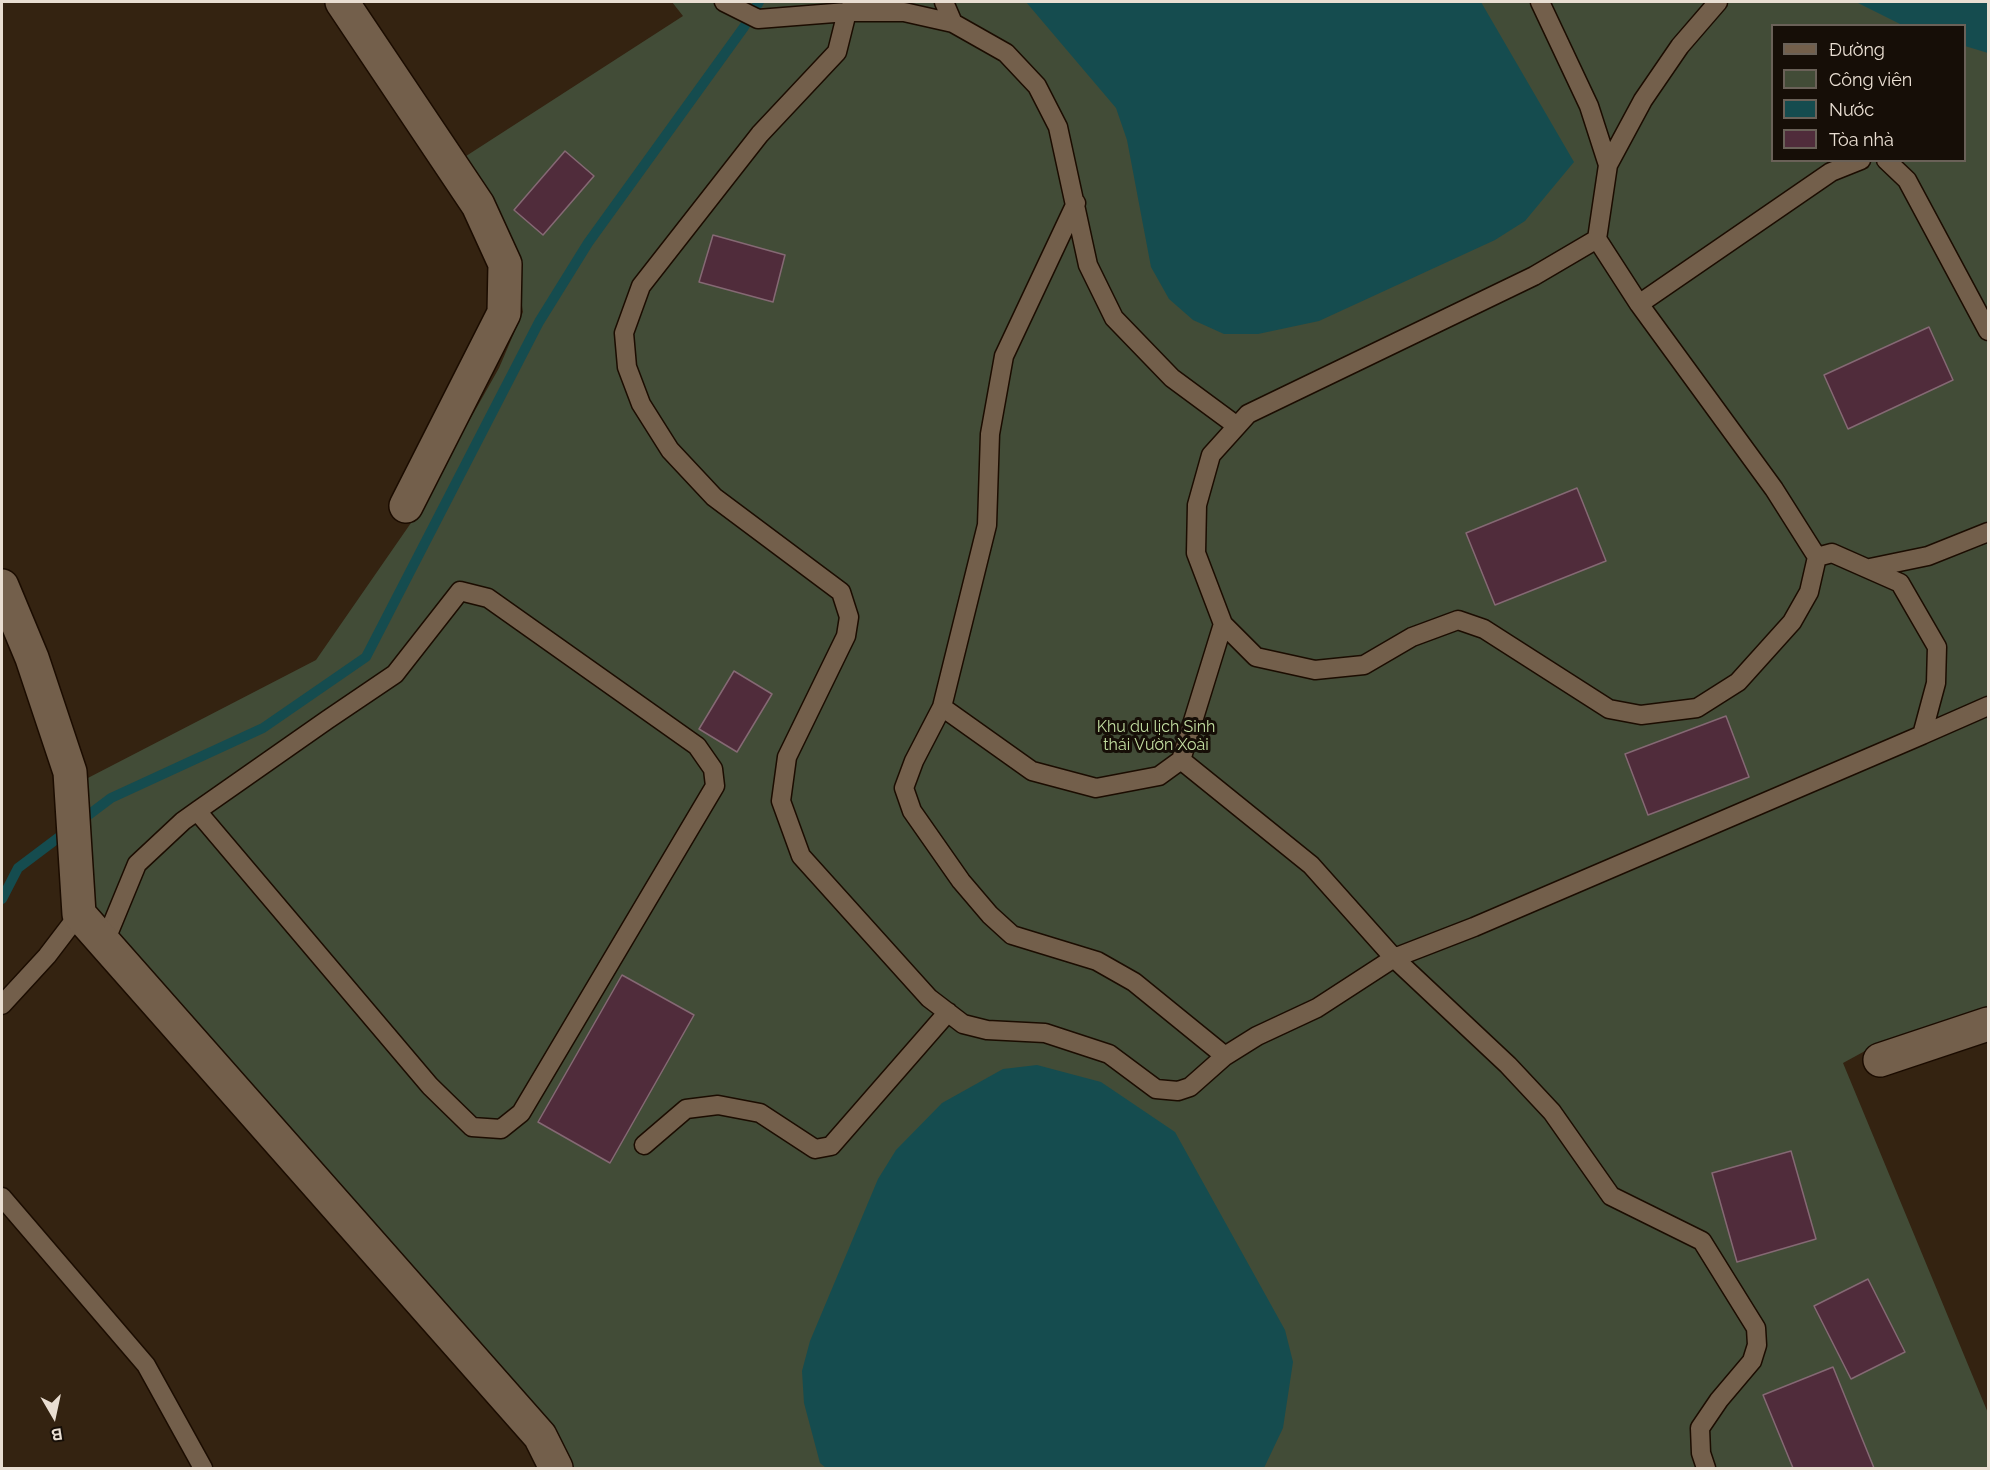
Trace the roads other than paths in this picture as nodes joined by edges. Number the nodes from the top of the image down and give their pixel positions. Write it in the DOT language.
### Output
graph roads {
  1 [pos="342,2"];
  2 [pos="724,2"];
  3 [pos="944,2"];
  4 [pos="1540,2"];
  5 [pos="1718,2"];
  6 [pos="851,7"];
  7 [pos="953,23"];
  8 [pos="1856,162"];
  9 [pos="1888,162"];
  10 [pos="1608,165"];
  11 [pos="1076,203"];
  12 [pos="1597,239"];
  13 [pos="1639,304"];
  14 [pos="1989,331"];
  15 [pos="1237,426"];
  16 [pos="406,506"];
  17 [pos="1989,532"];
  18 [pos="1817,558"];
  19 [pos="1870,568"];
  20 [pos="2,586"];
  21 [pos="1223,624"];
  22 [pos="1989,706"];
  23 [pos="942,707"];
  24 [pos="1922,735"];
  25 [pos="1181,760"];
  26 [pos="197,811"];
  27 [pos="79,914"];
  28 [pos="104,944"];
  29 [pos="1394,958"];
  30 [pos="2,1005"];
  31 [pos="948,1012"];
  32 [pos="1989,1024"];
  33 [pos="1225,1056"];
  34 [pos="1880,1060"];
  35 [pos="644,1146"];
  36 [pos="2,1197"];
  37 [pos="203,1468"];
  38 [pos="556,1468"];
  39 [pos="1706,1468"];
  1 -- 16 [label="street"];
  2 -- 6 [label="lane"];
  3 -- 7 [label="lane"];
  4 -- 10 [label="lane"];
  5 -- 10 [label="lane"];
  6 -- 7 [label="lane"];
  6 -- 31 [label="lane"];
  7 -- 11 [label="lane"];
  8 -- 13 [label="lane"];
  9 -- 14 [label="lane"];
  10 -- 12 [label="lane"];
  11 -- 15 [label="lane"];
  11 -- 23 [label="lane"];
  12 -- 13 [label="lane"];
  12 -- 15 [label="lane"];
  13 -- 18 [label="lane"];
  15 -- 21 [label="lane"];
  17 -- 19 [label="lane"];
  18 -- 19 [label="lane"];
  18 -- 21 [label="lane"];
  19 -- 24 [label="lane"];
  20 -- 27 [label="street"];
  21 -- 25 [label="lane"];
  22 -- 24 [label="lane"];
  23 -- 25 [label="lane"];
  23 -- 33 [label="lane"];
  24 -- 29 [label="lane"];
  25 -- 29 [label="lane"];
  26 -- 26 [label="lane"];
  26 -- 28 [label="lane"];
  27 -- 28 [label="street"];
  27 -- 30 [label="lane"];
  28 -- 38 [label="street"];
  29 -- 33 [label="lane"];
  29 -- 39 [label="lane"];
  31 -- 33 [label="lane"];
  31 -- 35 [label="lane"];
  32 -- 34 [label="street"];
  36 -- 37 [label="lane"];
}
